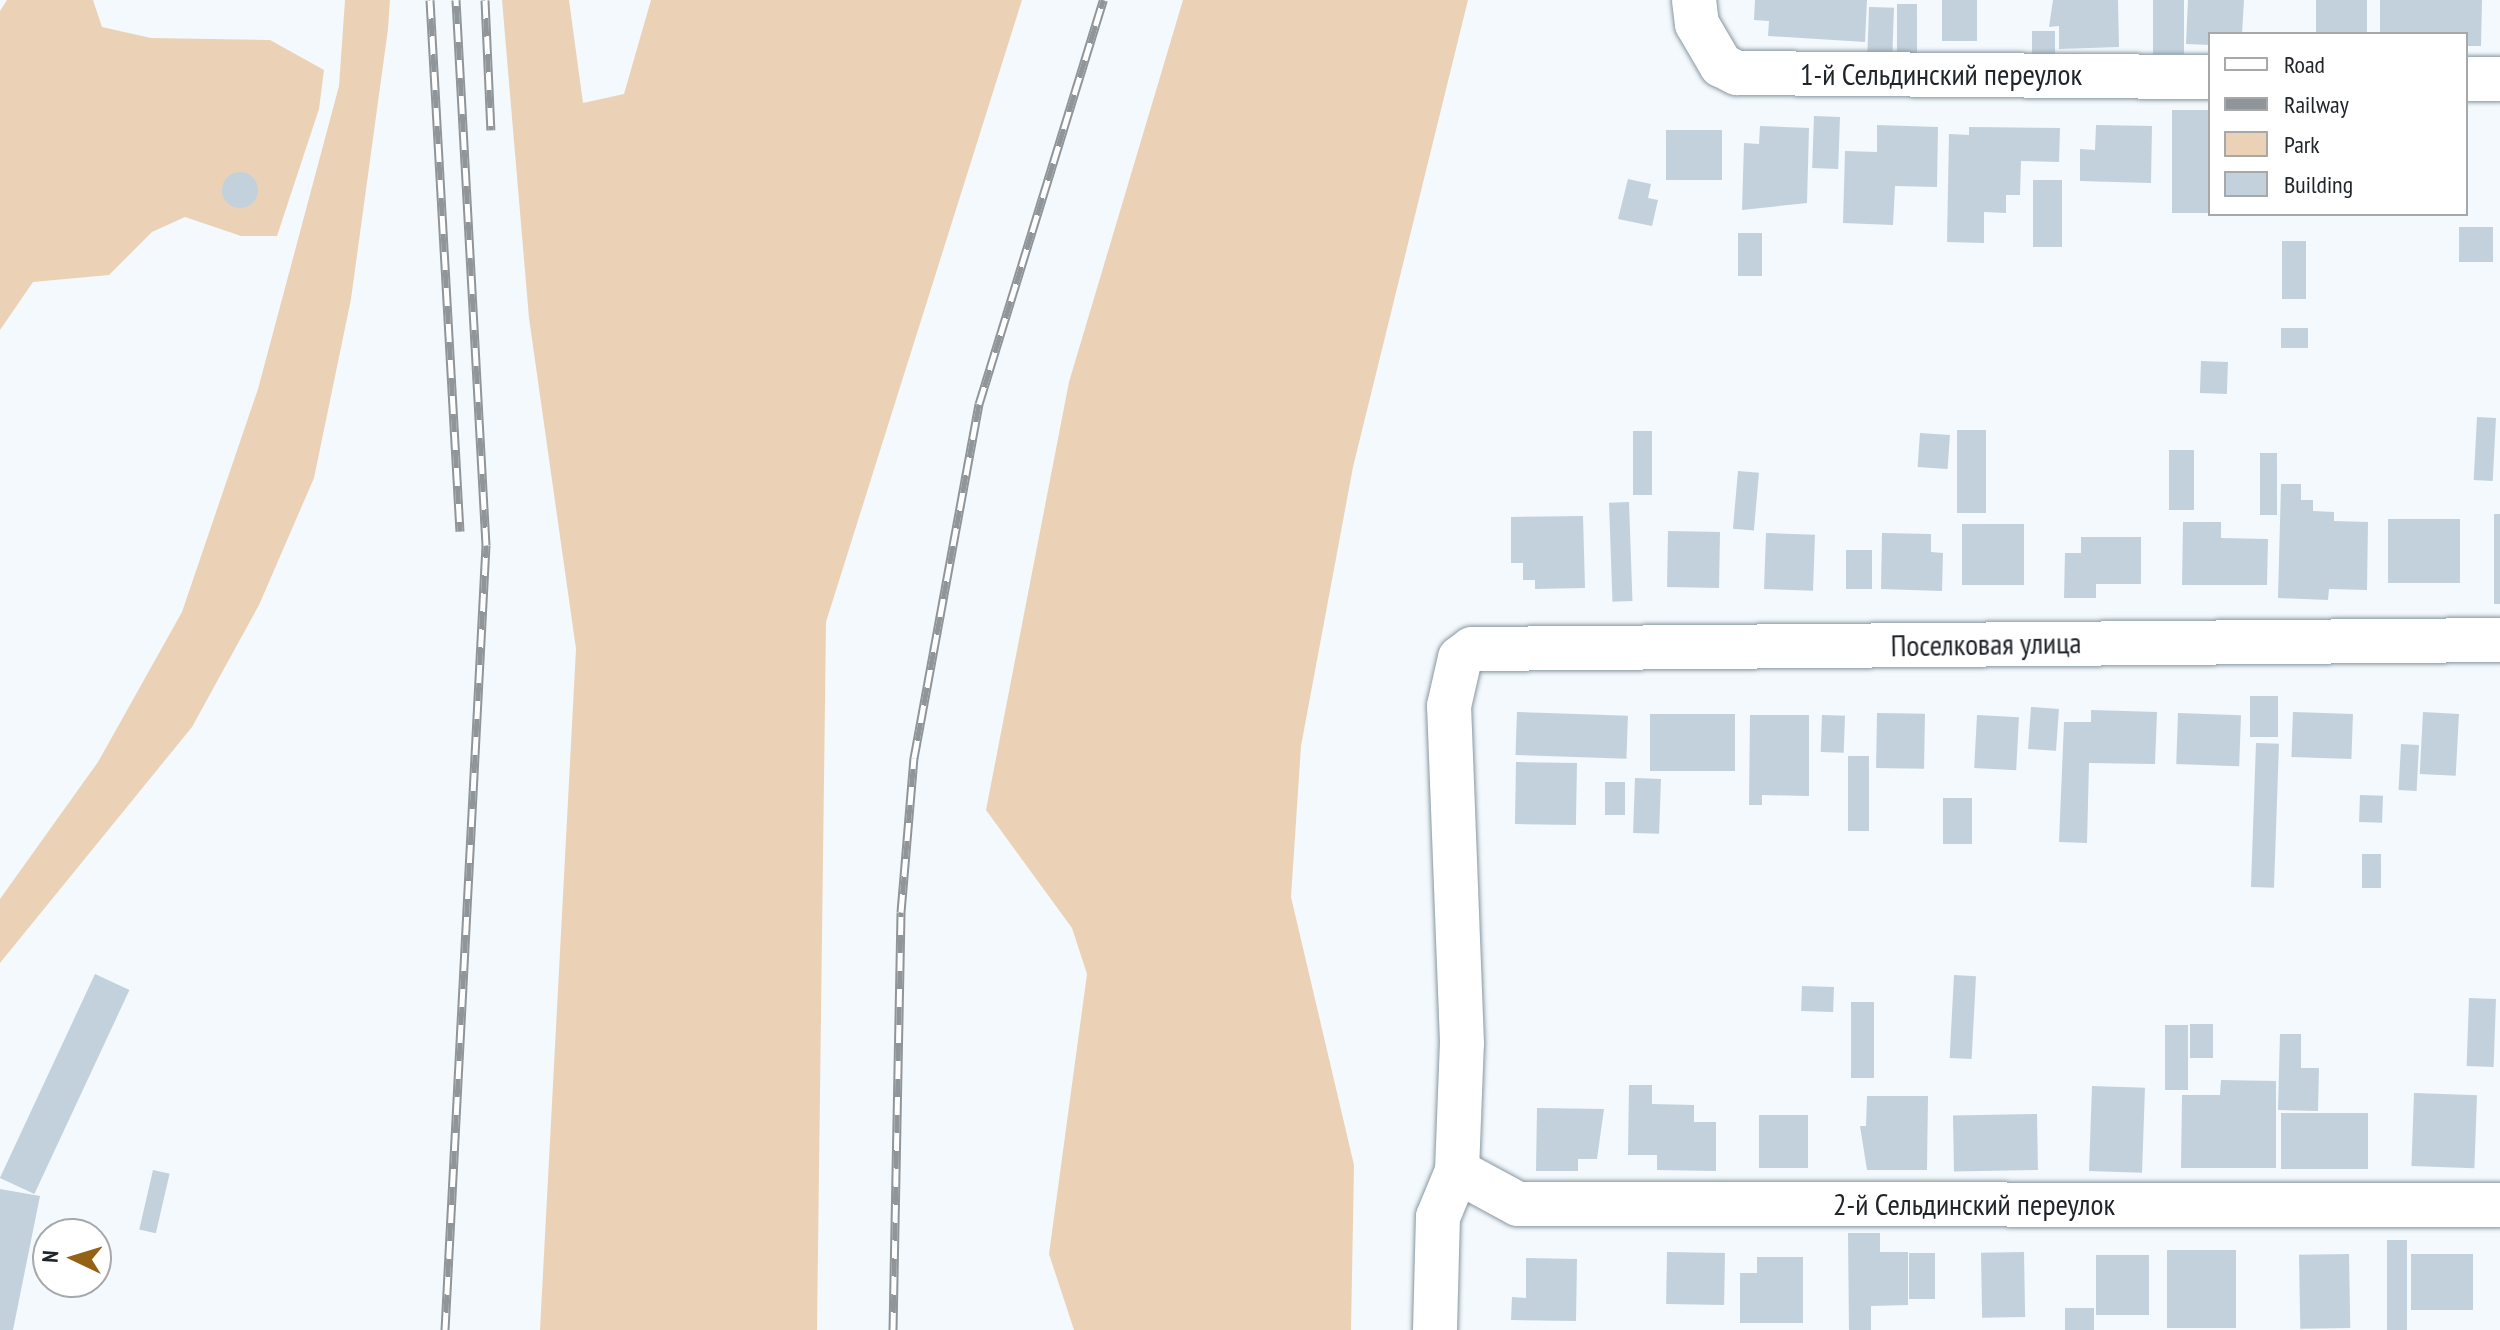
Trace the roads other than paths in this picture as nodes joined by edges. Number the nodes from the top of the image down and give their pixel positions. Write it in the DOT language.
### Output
graph roads {
  1 [pos="1695,12"];
  2 [pos="2208,77"];
  3 [pos="2468,79"];
  4 [pos="2500,79"];
  5 [pos="2500,640"];
  6 [pos="1457,1171"];
  7 [pos="2500,1205"];
  8 [pos="1435,1330"];
  1 -- 2 [label="street, 1-й Сельдинский переулок"];
  3 -- 4 [label="street"];
  5 -- 6 [label="street, Поселковая улица"];
  6 -- 7 [label="street, 2-й Сельдинский переулок"];
  6 -- 8 [label="street"];
}
